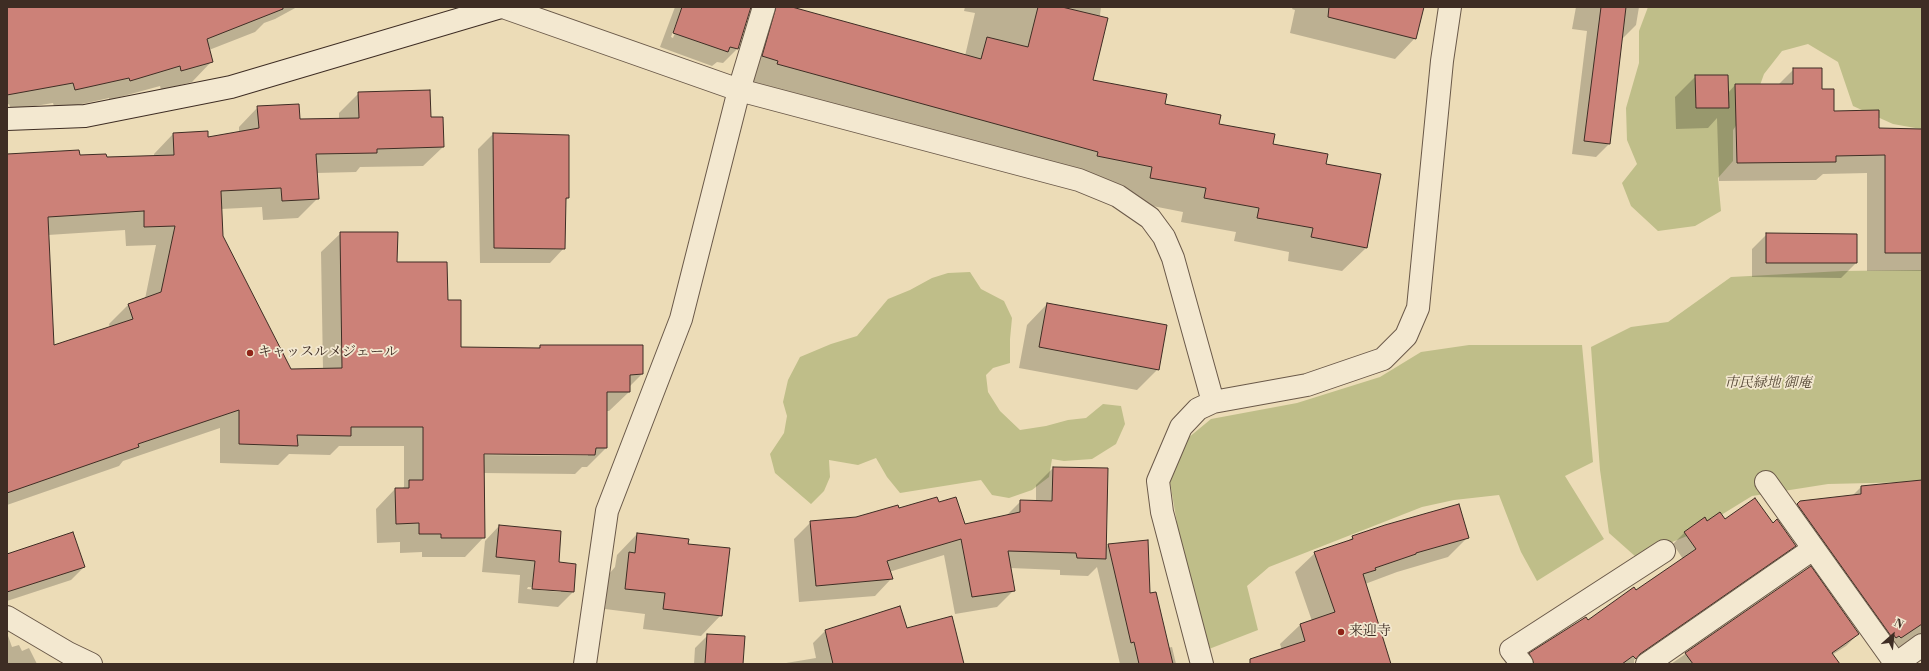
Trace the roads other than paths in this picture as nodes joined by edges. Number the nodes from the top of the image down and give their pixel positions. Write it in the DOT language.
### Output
graph roads {
  1 [pos="502,7"];
  2 [pos="764,7"];
  3 [pos="1450,7"];
  4 [pos="739,90"];
  5 [pos="7,119"];
  6 [pos="1213,402"];
  7 [pos="1766,482"];
  8 [pos="1813,549"];
  9 [pos="1664,551"];
  10 [pos="7,617"];
  11 [pos="1922,645"];
  12 [pos="1657,661"];
  13 [pos="91,664"];
  14 [pos="585,664"];
  15 [pos="1202,664"];
  16 [pos="1522,664"];
  17 [pos="1896,664"];
  1 -- 4 [label="street"];
  1 -- 5 [label="street"];
  2 -- 4 [label="street"];
  3 -- 6 [label="street"];
  4 -- 6 [label="street"];
  4 -- 14 [label="street"];
  6 -- 15 [label="street"];
  7 -- 8 [label="street"];
  8 -- 12 [label="street"];
  8 -- 17 [label="street"];
  9 -- 16 [label="street"];
  10 -- 13 [label="street"];
  11 -- 17 [label="street"];
}
